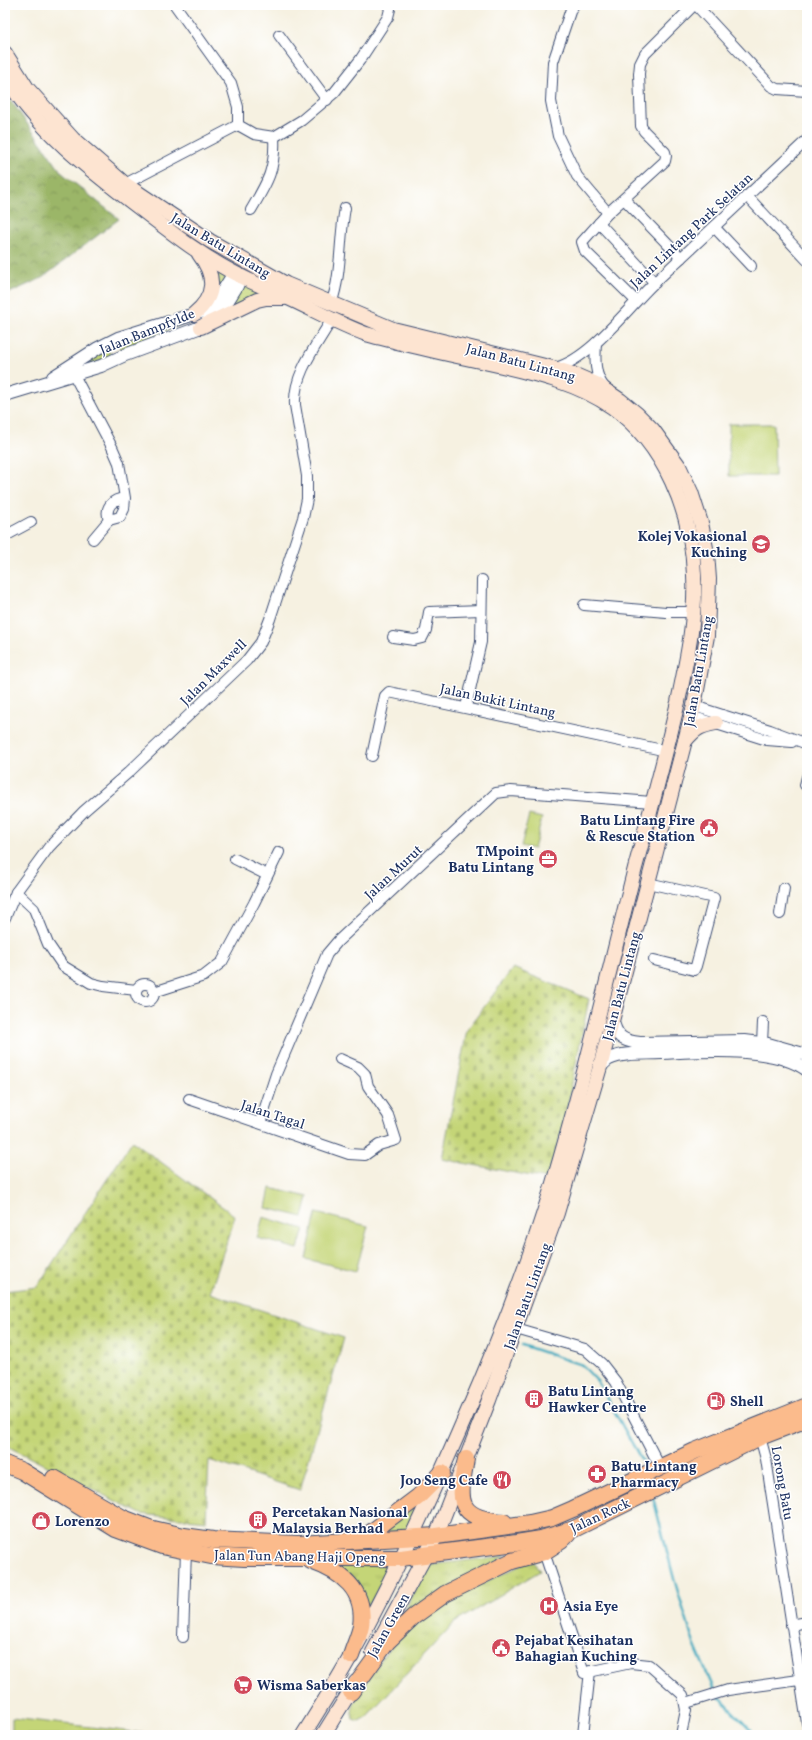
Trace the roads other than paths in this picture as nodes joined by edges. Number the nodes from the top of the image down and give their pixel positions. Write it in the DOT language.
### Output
graph roads {
  1 [pos="175,5"];
  2 [pos="574,5"];
  3 [pos="695,5"];
  4 [pos="389,7"];
  5 [pos="279,35"];
  6 [pos="5,53"];
  7 [pos="5,76"];
  8 [pos="807,90"];
  9 [pos="327,100"];
  10 [pos="238,126"];
  11 [pos="274,137"];
  12 [pos="807,140"];
  13 [pos="125,184"];
  14 [pos="747,196"];
  15 [pos="624,199"];
  16 [pos="345,208"];
  17 [pos="251,210"];
  18 [pos="608,213"];
  19 [pos="599,223"];
  20 [pos="714,228"];
  21 [pos="210,241"];
  22 [pos="198,252"];
  23 [pos="682,258"];
  24 [pos="807,260"];
  25 [pos="751,266"];
  26 [pos="239,272"];
  27 [pos="655,283"];
  28 [pos="286,284"];
  29 [pos="291,299"];
  30 [pos="636,301"];
  31 [pos="331,304"];
  32 [pos="194,314"];
  33 [pos="332,319"];
  34 [pos="201,327"];
  35 [pos="118,338"];
  36 [pos="596,343"];
  37 [pos="125,355"];
  38 [pos="553,368"];
  39 [pos="74,375"];
  40 [pos="43,383"];
  41 [pos="610,394"];
  42 [pos="5,395"];
  43 [pos="125,498"];
  44 [pos="109,520"];
  45 [pos="31,522"];
  46 [pos="5,536"];
  47 [pos="93,539"];
  48 [pos="482,580"];
  49 [pos="584,605"];
  50 [pos="481,610"];
  51 [pos="694,612"];
  52 [pos="393,637"];
  53 [pos="687,663"];
  54 [pos="466,707"];
  55 [pos="690,710"];
  56 [pos="716,723"];
  57 [pos="770,730"];
  58 [pos="670,737"];
  59 [pos="768,740"];
  60 [pos="685,742"];
  61 [pos="804,744"];
  62 [pos="666,751"];
  63 [pos="372,756"];
  64 [pos="652,802"];
  65 [pos="279,852"];
  66 [pos="235,859"];
  67 [pos="267,875"];
  68 [pos="648,883"];
  69 [pos="784,888"];
  70 [pos="11,896"];
  71 [pos="780,914"];
  72 [pos="5,918"];
  73 [pos="654,960"];
  74 [pos="612,1018"];
  75 [pos="763,1022"];
  76 [pos="762,1043"];
  77 [pos="807,1055"];
  78 [pos="340,1059"];
  79 [pos="600,1067"];
  80 [pos="807,1070"];
  81 [pos="189,1099"];
  82 [pos="260,1123"];
  83 [pos="516,1329"];
  84 [pos="807,1406"];
  85 [pos="807,1419"];
  86 [pos="760,1437"];
  87 [pos="5,1454"];
  88 [pos="466,1459"];
  89 [pos="5,1464"];
  90 [pos="657,1469"];
  91 [pos="442,1473"];
  92 [pos="530,1523"];
  93 [pos="574,1528"];
  94 [pos="436,1536"];
  95 [pos="411,1537"];
  96 [pos="361,1540"];
  97 [pos="186,1551"];
  98 [pos="544,1552"];
  99 [pos="426,1556"];
  100 [pos="303,1558"];
  101 [pos="401,1558"];
  102 [pos="807,1622"];
  103 [pos="791,1626"];
  104 [pos="183,1637"];
  105 [pos="351,1656"];
  106 [pos="590,1671"];
  107 [pos="799,1680"];
  108 [pos="351,1692"];
  109 [pos="686,1703"];
  110 [pos="807,1723"];
  111 [pos="303,1735"];
  112 [pos="323,1735"];
  113 [pos="583,1735"];
  114 [pos="681,1735"];
  1 -- 10 [label="street"];
  2 -- 18 [label="street"];
  3 -- 8 [label="street"];
  3 -- 15 [label="street"];
  4 -- 9 [label="street"];
  5 -- 9 [label="street"];
  6 -- 13 [label="main road, Jalan Batu Lintang"];
  7 -- 22 [label="main road, Jalan Batu Lintang"];
  9 -- 11 [label="street"];
  10 -- 11 [label="street"];
  10 -- 13 [label="street"];
  11 -- 17 [label="street"];
  12 -- 14 [label="street, Jalan Lintang Park Selatan"];
  13 -- 21 [label="main road, Jalan Batu Lintang"];
  14 -- 20 [label="street, Jalan Lintang Park Selatan"];
  14 -- 24 [label="street"];
  15 -- 18 [label="street"];
  15 -- 23 [label="street"];
  16 -- 31 [label="street"];
  18 -- 19 [label="street"];
  19 -- 27 [label="street"];
  19 -- 30 [label="street"];
  20 -- 23 [label="street, Jalan Lintang Park Selatan"];
  20 -- 25 [label="street"];
  21 -- 26 [label="main road"];
  21 -- 28 [label="main road, Jalan Batu Lintang"];
  22 -- 26 [label="main road, Jalan Batu Lintang"];
  22 -- 32 [label="main road"];
  23 -- 27 [label="street, Jalan Lintang Park Selatan"];
  26 -- 28 [label="main road"];
  26 -- 29 [label="main road, Jalan Batu Lintang"];
  26 -- 32 [label="street, Jalan Bampfylde"];
  26 -- 34 [label="street, Jalan Bampfylde"];
  27 -- 30 [label="street, Jalan Lintang Park Selatan"];
  28 -- 31 [label="main road, Jalan Batu Lintang"];
  29 -- 33 [label="main road, Jalan Batu Lintang"];
  29 -- 34 [label="main road"];
  30 -- 36 [label="street, Jalan Lintang Park Selatan"];
  31 -- 38 [label="main road, Jalan Batu Lintang"];
  32 -- 35 [label="street, Jalan Bampfylde"];
  33 -- 51 [label="main road, Jalan Batu Lintang"];
  33 -- 70 [label="street, Jalan Maxwell"];
  34 -- 37 [label="street, Jalan Bampfylde"];
  35 -- 37 [label="street"];
  35 -- 40 [label="street, Jalan Bampfylde"];
  36 -- 38 [label="street, Jalan Lintang Park Selatan"];
  36 -- 41 [label="street"];
  37 -- 39 [label="street, Jalan Bampfylde"];
  38 -- 41 [label="main road, Jalan Batu Lintang"];
  39 -- 40 [label="street, Jalan Bampfylde"];
  39 -- 43 [label="street"];
  40 -- 42 [label="street, Jalan Bampfylde"];
  41 -- 55 [label="main road, Jalan Batu Lintang"];
  43 -- 44 [label="street"];
  43 -- 44 [label="street"];
  44 -- 47 [label="street"];
  45 -- 46 [label="street"];
  48 -- 50 [label="street"];
  49 -- 51 [label="street"];
  50 -- 52 [label="street"];
  50 -- 54 [label="street"];
  51 -- 53 [label="main road, Jalan Batu Lintang"];
  53 -- 55 [label="main road"];
  53 -- 58 [label="main road, Jalan Batu Lintang"];
  54 -- 62 [label="street, Jalan Bukit Lintang"];
  54 -- 63 [label="street, Jalan Bukit Lintang"];
  55 -- 56 [label="street"];
  55 -- 57 [label="street"];
  55 -- 58 [label="main road"];
  55 -- 60 [label="main road, Jalan Batu Lintang"];
  56 -- 59 [label="street"];
  56 -- 60 [label="main road"];
  57 -- 59 [label="street"];
  57 -- 61 [label="street"];
  58 -- 62 [label="main road, Jalan Batu Lintang"];
  59 -- 61 [label="street"];
  60 -- 68 [label="main road, Jalan Batu Lintang"];
  62 -- 64 [label="main road, Jalan Batu Lintang"];
  64 -- 82 [label="street, Jalan Murut"];
  64 -- 91 [label="main road, Jalan Batu Lintang"];
  65 -- 67 [label="street"];
  66 -- 67 [label="street"];
  67 -- 70 [label="street"];
  68 -- 73 [label="street"];
  68 -- 74 [label="main road, Jalan Batu Lintang"];
  69 -- 71 [label="street"];
  70 -- 72 [label="street, Jalan Maxwell"];
  74 -- 76 [label="street"];
  74 -- 79 [label="main road, Jalan Batu Lintang"];
  75 -- 76 [label="street"];
  76 -- 77 [label="street"];
  78 -- 82 [label="street, Jalan Tagal"];
  79 -- 80 [label="street"];
  79 -- 83 [label="main road, Jalan Batu Lintang"];
  81 -- 82 [label="street, Jalan Tagal"];
  83 -- 88 [label="main road, Jalan Batu Lintang"];
  83 -- 90 [label="street"];
  84 -- 90 [label="main road, Jalan Rock"];
  85 -- 86 [label="main road, Jalan Rock"];
  86 -- 93 [label="main road, Jalan Rock"];
  86 -- 103 [label="street, Lorong Batu"];
  87 -- 96 [label="main road, Jalan Tun Abang Haji Openg"];
  88 -- 92 [label="main road"];
  88 -- 94 [label="main road, Jalan Batu Lintang"];
  89 -- 97 [label="main road, Jalan Tun Abang Haji Openg"];
  90 -- 92 [label="main road, Jalan Rock"];
  91 -- 95 [label="main road, Jalan Batu Lintang"];
  91 -- 96 [label="main road"];
  92 -- 94 [label="main road, Jalan Rock"];
  93 -- 98 [label="main road"];
  93 -- 99 [label="main road, Jalan Rock"];
  94 -- 95 [label="main road, Jalan Tun Abang Haji Openg"];
  94 -- 99 [label="main road, Jalan Green"];
  95 -- 96 [label="main road, Jalan Tun Abang Haji Openg"];
  95 -- 101 [label="main road, Jalan Green"];
  97 -- 100 [label="main road, Jalan Tun Abang Haji Openg"];
  97 -- 104 [label="street"];
  98 -- 106 [label="street"];
  98 -- 108 [label="main road"];
  99 -- 101 [label="main road, Jalan Rock"];
  99 -- 108 [label="main road, Jalan Green"];
  100 -- 101 [label="main road, Jalan Tun Abang Haji Openg"];
  100 -- 105 [label="main road"];
  101 -- 105 [label="main road, Jalan Green"];
  102 -- 103 [label="street"];
  103 -- 107 [label="street, Lorong Batu"];
  105 -- 111 [label="main road, Jalan Green"];
  106 -- 109 [label="street"];
  106 -- 113 [label="street"];
  107 -- 109 [label="street"];
  107 -- 110 [label="street, Lorong Batu"];
  108 -- 112 [label="main road, Jalan Green"];
  109 -- 114 [label="street"];
}
